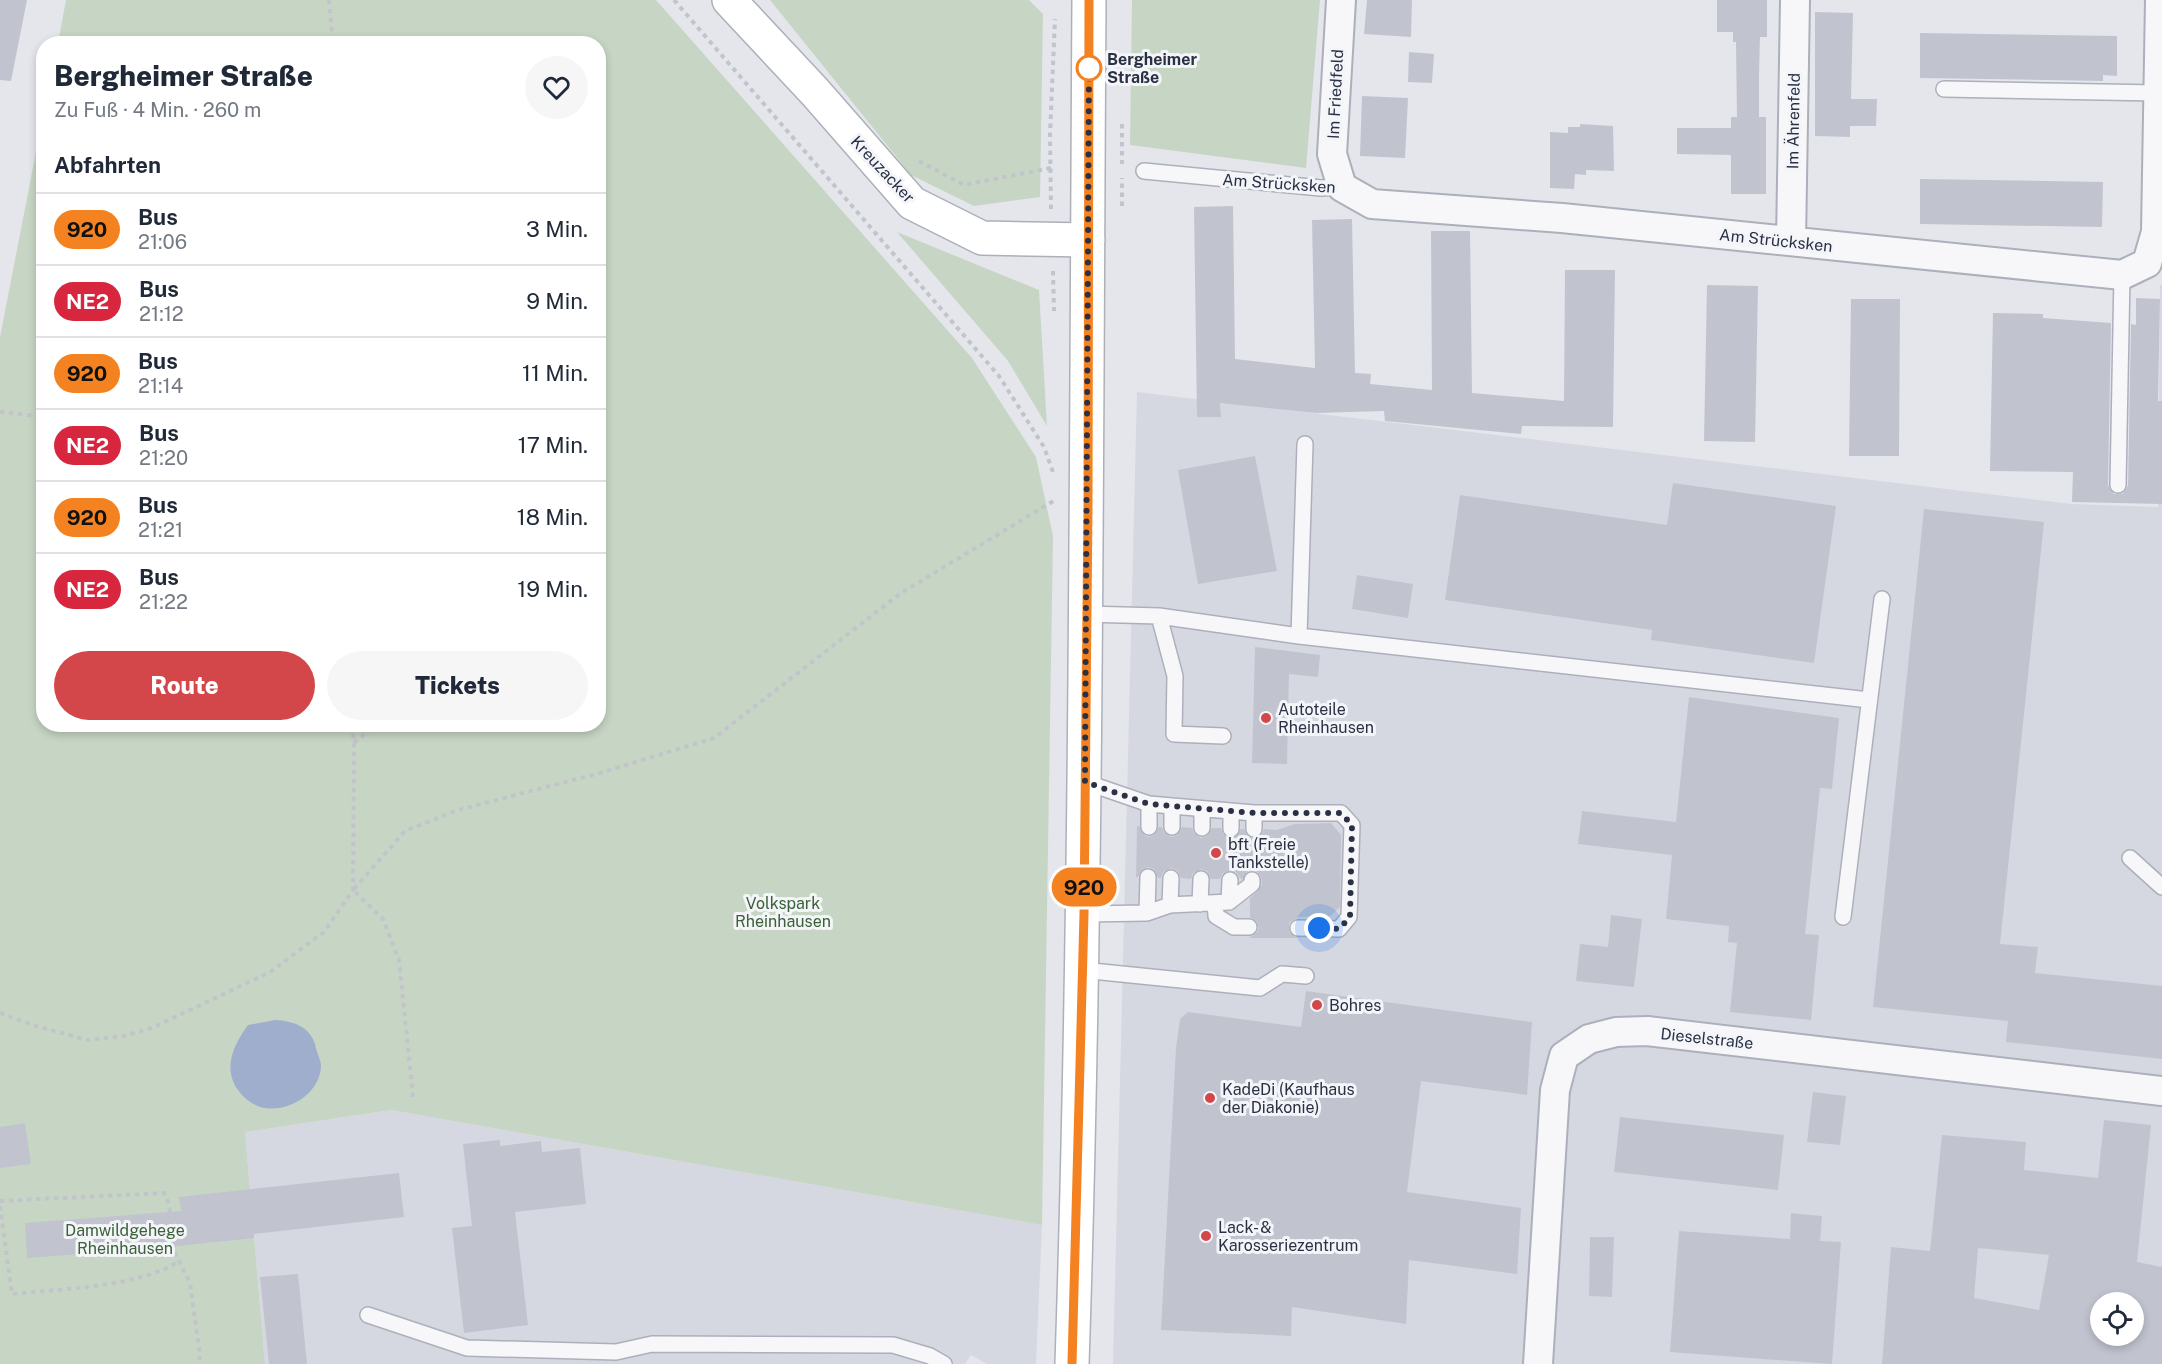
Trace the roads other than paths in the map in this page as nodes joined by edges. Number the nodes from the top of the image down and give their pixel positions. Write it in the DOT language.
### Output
graph roads {
  1 [pos="729,0"];
  2 [pos="1087,0"];
  3 [pos="1341,0"];
  4 [pos="1795,0"];
  5 [pos="2160,0"];
  6 [pos="1944,89"];
  7 [pos="2158,93"];
  8 [pos="1144,171"];
  9 [pos="1342,187"];
  10 [pos="1088,240"];
  11 [pos="1791,241"];
  12 [pos="2122,274"];
  13 [pos="1305,444"];
  14 [pos="2118,485"];
  15 [pos="1882,599"];
  16 [pos="1086,614"];
  17 [pos="1159,616"];
  18 [pos="1299,636"];
  19 [pos="1869,700"];
  20 [pos="1222,736"];
  21 [pos="1085,782"];
  22 [pos="1149,804"];
  23 [pos="1172,806"];
  24 [pos="1202,809"];
  25 [pos="1231,812"];
  26 [pos="1149,827"];
  27 [pos="1172,827"];
  28 [pos="1202,828"];
  29 [pos="1231,829"];
  30 [pos="2130,858"];
  31 [pos="1148,878"];
  32 [pos="1171,878"];
  33 [pos="1201,879"];
  34 [pos="1230,880"];
  35 [pos="1252,880"];
  36 [pos="2162,887"];
  37 [pos="1215,903"];
  38 [pos="1170,905"];
  39 [pos="1147,913"];
  40 [pos="1084,914"];
  41 [pos="1843,917"];
  42 [pos="1249,927"];
  43 [pos="1298,928"];
  44 [pos="1082,970"];
  45 [pos="1306,976"];
  46 [pos="2162,1090"];
  47 [pos="368,1315"];
  48 [pos="944,1364"];
  49 [pos="1072,1364"];
  50 [pos="1539,1364"];
  1 -- 10 [label="main road, Kreuzacker"];
  2 -- 10 [label="main road"];
  3 -- 9 [label="street, Im Friedfeld"];
  4 -- 11 [label="street, Im Ährenfeld"];
  5 -- 7 [label="street"];
  6 -- 7 [label="lane"];
  7 -- 12 [label="street"];
  8 -- 9 [label="lane, Am Strücksken"];
  9 -- 11 [label="street, Am Strücksken"];
  10 -- 16 [label="main road"];
  11 -- 12 [label="street, Am Strücksken"];
  12 -- 14 [label="lane"];
  13 -- 18 [label="lane"];
  15 -- 19 [label="lane"];
  16 -- 17 [label="lane"];
  16 -- 21 [label="main road"];
  17 -- 18 [label="lane"];
  17 -- 20 [label="lane"];
  18 -- 19 [label="lane"];
  19 -- 41 [label="lane"];
  21 -- 22 [label="lane"];
  21 -- 40 [label="main road"];
  22 -- 23 [label="lane"];
  22 -- 26 [label="lane"];
  23 -- 24 [label="lane"];
  23 -- 27 [label="lane"];
  24 -- 25 [label="lane"];
  24 -- 28 [label="lane"];
  25 -- 29 [label="lane"];
  25 -- 43 [label="lane"];
  30 -- 36 [label="lane"];
  31 -- 39 [label="lane"];
  32 -- 38 [label="lane"];
  33 -- 37 [label="lane"];
  34 -- 37 [label="lane"];
  35 -- 37 [label="lane"];
  37 -- 38 [label="lane"];
  37 -- 42 [label="lane"];
  38 -- 39 [label="lane"];
  39 -- 40 [label="lane"];
  40 -- 44 [label="main road"];
  44 -- 45 [label="lane"];
  44 -- 49 [label="main road"];
  46 -- 50 [label="street, Dieselstraße"];
  47 -- 48 [label="lane"];
}
